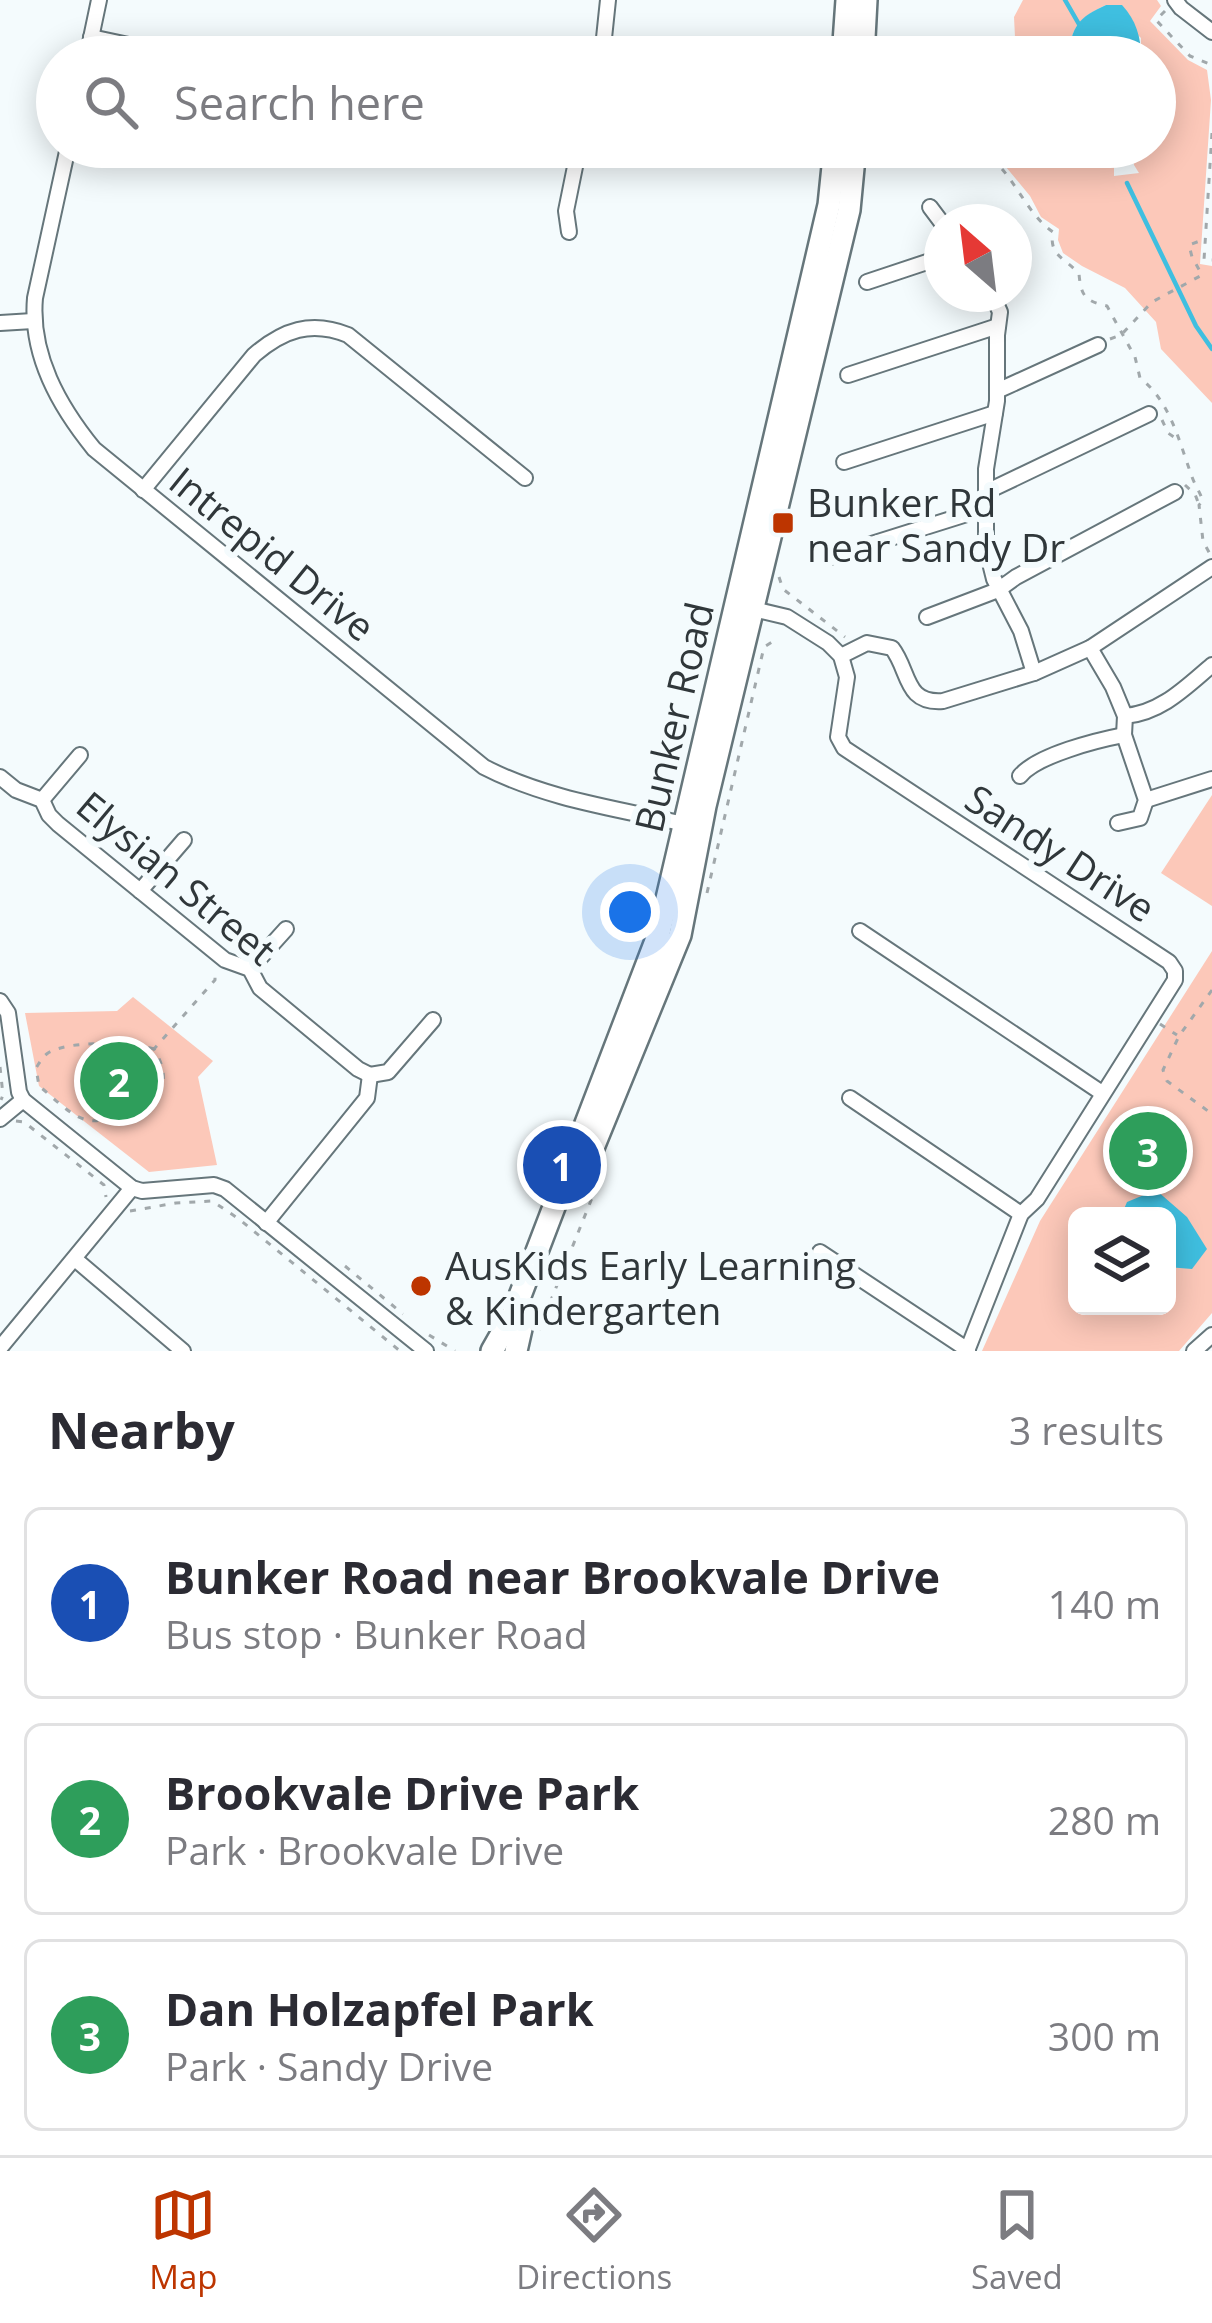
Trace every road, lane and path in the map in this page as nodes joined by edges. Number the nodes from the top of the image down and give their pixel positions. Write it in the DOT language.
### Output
graph roads {
  1 [pos="99,0"];
  2 [pos="608,0"];
  3 [pos="847,0"];
  4 [pos="866,0"];
  5 [pos="1172,3"];
  6 [pos="1212,31"];
  7 [pos="92,36"];
  8 [pos="604,36"];
  9 [pos="844,36"];
  10 [pos="864,36"];
  11 [pos="1171,36"];
  12 [pos="1176,41"];
  13 [pos="1212,65"];
  14 [pos="1212,133"];
  15 [pos="63,168"];
  16 [pos="574,168"];
  17 [pos="836,168"];
  18 [pos="849,168"];
  19 [pos="1001,169"];
  20 [pos="1210,180"];
  21 [pos="839,207"];
  22 [pos="569,232"];
  23 [pos="1204,240"];
  24 [pos="1212,260"];
  25 [pos="924,263"];
  26 [pos="867,282"];
  27 [pos="1000,312"];
  28 [pos="33,322"];
  29 [pos="0,323"];
  30 [pos="998,326"];
  31 [pos="1120,335"];
  32 [pos="1098,345"];
  33 [pos="848,375"];
  34 [pos="997,392"];
  35 [pos="995,413"];
  36 [pos="1148,414"];
  37 [pos="1168,433"];
  38 [pos="1179,440"];
  39 [pos="844,462"];
  40 [pos="525,478"];
  41 [pos="143,490"];
  42 [pos="1175,492"];
  43 [pos="986,500"];
  44 [pos="827,558"];
  45 [pos="780,562"];
  46 [pos="1212,562"];
  47 [pos="998,590"];
  48 [pos="745,608"];
  49 [pos="927,617"];
  50 [pos="845,637"];
  51 [pos="1090,648"];
  52 [pos="842,656"];
  53 [pos="1212,665"];
  54 [pos="1034,673"];
  55 [pos="1125,716"];
  56 [pos="1124,735"];
  57 [pos="80,755"];
  58 [pos="1020,776"];
  59 [pos="0,777"];
  60 [pos="1212,779"];
  61 [pos="42,800"];
  62 [pos="1146,800"];
  63 [pos="1118,823"];
  64 [pos="693,826"];
  65 [pos="184,840"];
  66 [pos="140,891"];
  67 [pos="286,929"];
  68 [pos="860,931"];
  69 [pos="224,961"];
  70 [pos="250,969"];
  71 [pos="1212,990"];
  72 [pos="0,1001"];
  73 [pos="1151,1019"];
  74 [pos="434,1020"];
  75 [pos="1179,1036"];
  76 [pos="154,1049"];
  77 [pos="0,1067"];
  78 [pos="370,1075"];
  79 [pos="1102,1093"];
  80 [pos="850,1098"];
  81 [pos="23,1100"];
  82 [pos="0,1102"];
  83 [pos="1212,1114"];
  84 [pos="6,1120"];
  85 [pos="132,1188"];
  86 [pos="108,1204"];
  87 [pos="1022,1214"];
  88 [pos="122,1215"];
  89 [pos="266,1223"];
  90 [pos="820,1252"];
  91 [pos="75,1259"];
  92 [pos="344,1266"];
  93 [pos="412,1321"];
  94 [pos="428,1334"];
  95 [pos="1212,1335"];
  96 [pos="0,1348"];
  97 [pos="968,1350"];
  98 [pos="183,1351"];
  99 [pos="400,1351"];
  100 [pos="426,1351"];
  101 [pos="454,1351"];
  102 [pos="492,1351"];
  103 [pos="516,1351"];
  104 [pos="1194,1351"];
  1 -- 7 [label="street"];
  2 -- 8 [label="street"];
  3 -- 9 [label="main road"];
  4 -- 10 [label="main road"];
  5 -- 6 [label="street"];
  5 -- 11 [label="path"];
  12 -- 13 [label="path"];
  14 -- 20 [label="path"];
  15 -- 28 [label="street, Intrepid Drive"];
  16 -- 22 [label="street"];
  17 -- 21 [label="main road, Bunker Road"];
  18 -- 21 [label="main road, Bunker Road"];
  19 -- 31 [label="path"];
  20 -- 23 [label="path"];
  21 -- 48 [label="main road, Bunker Road"];
  23 -- 24 [label="path"];
  23 -- 31 [label="path"];
  25 -- 26 [label="street"];
  27 -- 30 [label="street"];
  28 -- 29 [label="street"];
  28 -- 41 [label="street, Intrepid Drive"];
  30 -- 33 [label="street"];
  30 -- 34 [label="street"];
  31 -- 32 [label="path"];
  31 -- 38 [label="path"];
  32 -- 34 [label="street"];
  34 -- 35 [label="street"];
  35 -- 39 [label="street"];
  35 -- 43 [label="street"];
  36 -- 43 [label="street"];
  37 -- 38 [label="path"];
  38 -- 46 [label="path"];
  40 -- 41 [label="street"];
  41 -- 64 [label="street, Intrepid Drive"];
  42 -- 47 [label="street"];
  43 -- 44 [label="street"];
  43 -- 47 [label="street"];
  45 -- 50 [label="path"];
  46 -- 51 [label="street"];
  47 -- 49 [label="street"];
  47 -- 54 [label="street"];
  48 -- 52 [label="street"];
  48 -- 64 [label="main road, Bunker Road"];
  51 -- 54 [label="street"];
  51 -- 55 [label="street"];
  52 -- 54 [label="street"];
  52 -- 73 [label="street, Sandy Drive"];
  53 -- 55 [label="street"];
  55 -- 56 [label="street"];
  56 -- 58 [label="street"];
  56 -- 62 [label="street"];
  57 -- 61 [label="street"];
  59 -- 61 [label="street, Elysian Street"];
  60 -- 62 [label="street"];
  61 -- 66 [label="street, Elysian Street"];
  62 -- 63 [label="street"];
  64 -- 102 [label="main road, Bunker Road"];
  64 -- 103 [label="main road, Bunker Road"];
  65 -- 66 [label="street"];
  66 -- 69 [label="street, Elysian Street"];
  67 -- 70 [label="street"];
  68 -- 79 [label="street"];
  69 -- 70 [label="street, Elysian Street"];
  69 -- 76 [label="path"];
  70 -- 78 [label="street, Elysian Street"];
  71 -- 75 [label="path"];
  72 -- 81 [label="street"];
  73 -- 75 [label="path"];
  73 -- 79 [label="street, Sandy Drive"];
  74 -- 78 [label="street"];
  75 -- 83 [label="path"];
  76 -- 76 [label="path"];
  77 -- 82 [label="path"];
  78 -- 89 [label="street"];
  79 -- 87 [label="street, Sandy Drive"];
  80 -- 87 [label="street"];
  81 -- 84 [label="street"];
  81 -- 85 [label="street"];
  84 -- 86 [label="path"];
  85 -- 89 [label="street"];
  85 -- 91 [label="street"];
  87 -- 97 [label="street, Sandy Drive"];
  88 -- 99 [label="path"];
  89 -- 100 [label="street"];
  90 -- 97 [label="street"];
  91 -- 96 [label="street"];
  91 -- 98 [label="street"];
  92 -- 93 [label="path"];
  94 -- 101 [label="path"];
  95 -- 104 [label="street"];
}
